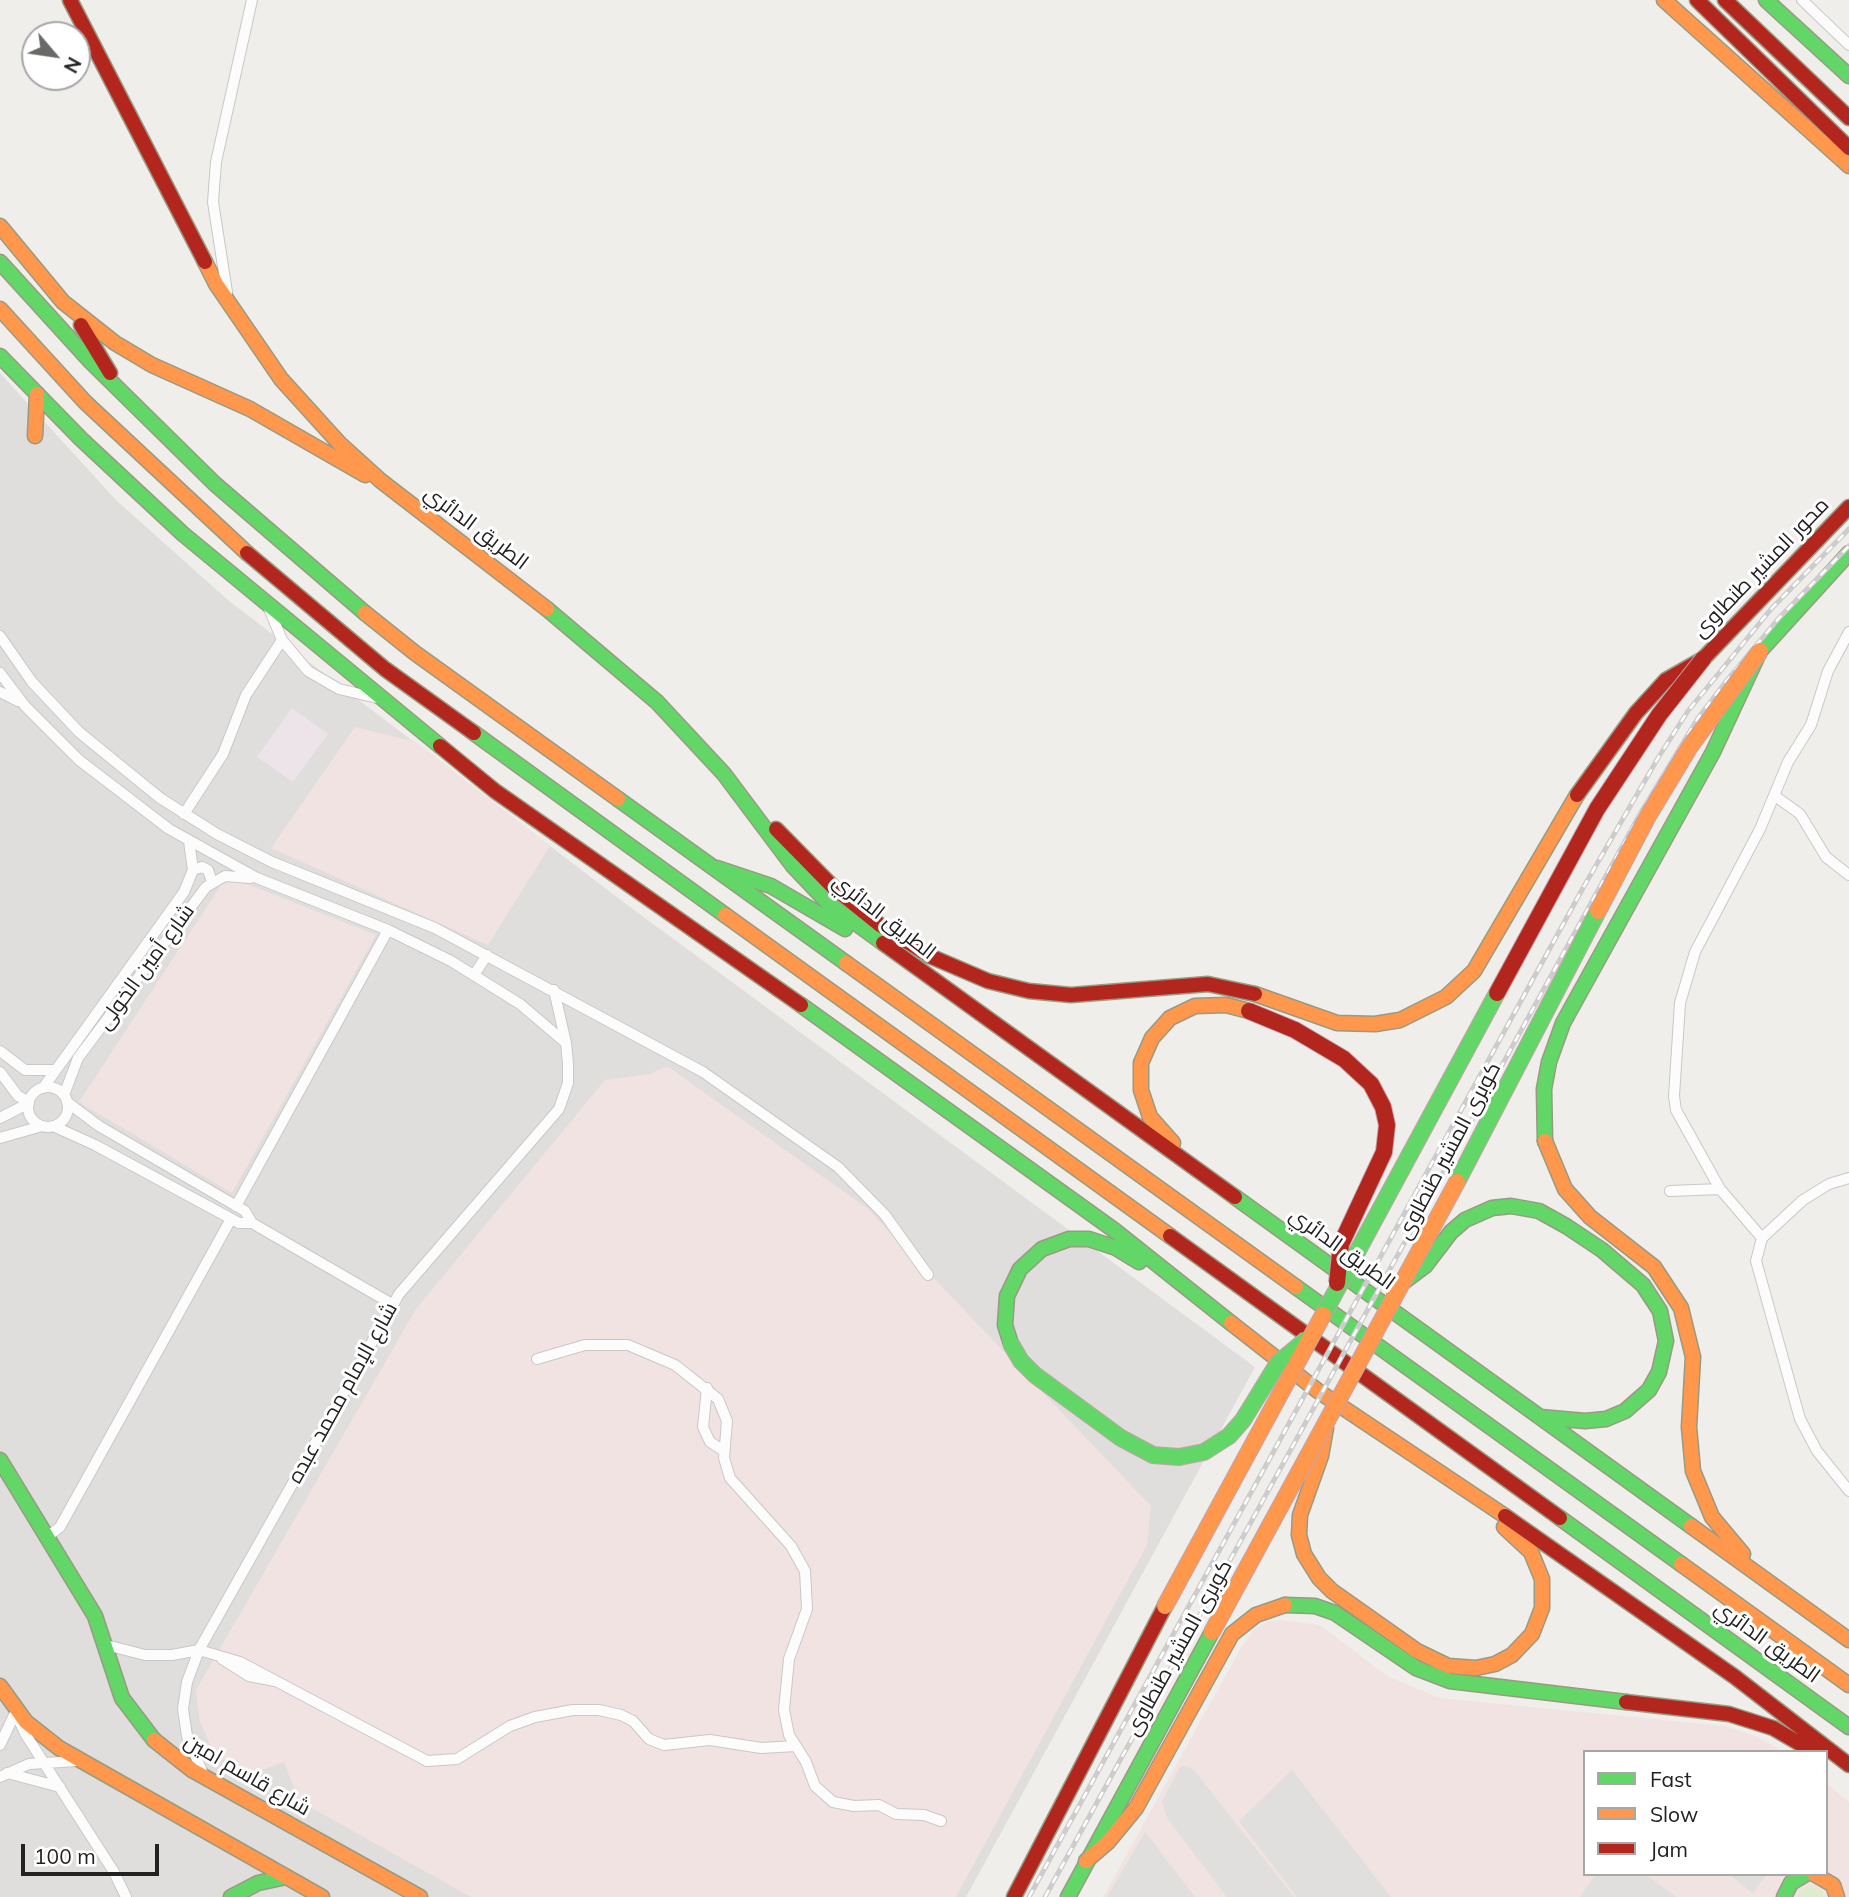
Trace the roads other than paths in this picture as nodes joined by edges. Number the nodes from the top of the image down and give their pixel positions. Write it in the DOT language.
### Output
graph roads {
  1 [pos="70,0"];
  2 [pos="252,0"];
  3 [pos="1664,0"];
  4 [pos="1697,0"];
  5 [pos="1725,0"];
  6 [pos="1766,0"];
  7 [pos="1802,0"];
  8 [pos="1849,46"];
  9 [pos="1849,76"];
  10 [pos="1849,118"];
  11 [pos="1843,143"];
  12 [pos="1849,166"];
  13 [pos="0,226"];
  14 [pos="0,262"];
  15 [pos="63,302"];
  16 [pos="231,308"];
  17 [pos="0,310"];
  18 [pos="0,356"];
  19 [pos="117,389"];
  20 [pos="37,394"];
  21 [pos="35,436"];
  22 [pos="381,481"];
  23 [pos="1849,507"];
  24 [pos="1849,553"];
  25 [pos="1849,564"];
  26 [pos="1829,574"];
  27 [pos="268,606"];
  28 [pos="1849,632"];
  29 [pos="0,636"];
  30 [pos="282,640"];
  31 [pos="1760,651"];
  32 [pos="1703,659"];
  33 [pos="0,673"];
  34 [pos="0,692"];
  35 [pos="385,699"];
  36 [pos="25,706"];
  37 [pos="141,784"];
  38 [pos="1774,796"];
  39 [pos="129,801"];
  40 [pos="751,808"];
  41 [pos="184,814"];
  42 [pos="189,841"];
  43 [pos="709,867"];
  44 [pos="193,870"];
  45 [pos="1849,875"];
  46 [pos="257,878"];
  47 [pos="212,881"];
  48 [pos="387,930"];
  49 [pos="878,942"];
  50 [pos="486,955"];
  51 [pos="474,975"];
  52 [pos="554,990"];
  53 [pos="566,1042"];
  54 [pos="0,1051"];
  55 [pos="54,1070"];
  56 [pos="0,1072"];
  57 [pos="43,1088"];
  58 [pos="65,1098"];
  59 [pos="29,1103"];
  60 [pos="0,1118"];
  61 [pos="47,1126"];
  62 [pos="0,1138"];
  63 [pos="1849,1178"];
  64 [pos="1720,1189"];
  65 [pos="1670,1191"];
  66 [pos="1227,1193"];
  67 [pos="236,1206"];
  68 [pos="231,1219"];
  69 [pos="252,1223"];
  70 [pos="1762,1238"];
  71 [pos="928,1275"];
  72 [pos="1405,1281"];
  73 [pos="1181,1282"];
  74 [pos="1337,1286"];
  75 [pos="392,1304"];
  76 [pos="1310,1338"];
  77 [pos="537,1359"];
  78 [pos="707,1388"];
  79 [pos="1539,1417"];
  80 [pos="1326,1428"];
  81 [pos="724,1451"];
  82 [pos="0,1460"];
  83 [pos="1849,1491"];
  84 [pos="1472,1494"];
  85 [pos="47,1537"];
  86 [pos="1761,1577"];
  87 [pos="1849,1640"];
  88 [pos="106,1645"];
  89 [pos="199,1650"];
  90 [pos="1849,1685"];
  91 [pos="0,1686"];
  92 [pos="16,1711"];
  93 [pos="1849,1727"];
  94 [pos="0,1745"];
  95 [pos="796,1746"];
  96 [pos="1811,1750"];
  97 [pos="81,1761"];
  98 [pos="1828,1761"];
  99 [pos="43,1762"];
  100 [pos="1849,1765"];
  101 [pos="3,1775"];
  102 [pos="1849,1776"];
  103 [pos="205,1777"];
  104 [pos="61,1788"];
  105 [pos="940,1821"];
  106 [pos="1086,1861"];
  107 [pos="1803,1876"];
  108 [pos="1817,1876"];
  109 [pos="286,1877"];
  110 [pos="126,1897"];
  111 [pos="231,1897"];
  112 [pos="322,1897"];
  113 [pos="420,1897"];
  114 [pos="1014,1897"];
  115 [pos="1068,1897"];
  116 [pos="1784,1897"];
  117 [pos="1837,1897"];
  1 -- 16 [label="main road, الطريق الدائري"];
  2 -- 16 [label="street"];
  3 -- 12 [label="main road"];
  4 -- 11 [label="main road"];
  5 -- 10 [label="main road"];
  6 -- 9 [label="main road"];
  7 -- 8 [label="street"];
  13 -- 15 [label="main road"];
  14 -- 19 [label="main road, الطريق الدائري"];
  15 -- 19 [label="main road"];
  15 -- 22 [label="main road"];
  16 -- 22 [label="main road, الطريق الدائري"];
  17 -- 93 [label="main road, الطريق الدائري"];
  18 -- 20 [label="main road"];
  19 -- 43 [label="main road, الطريق الدائري"];
  20 -- 21 [label="main road"];
  20 -- 27 [label="main road"];
  22 -- 40 [label="main road, الطريق الدائري"];
  23 -- 32 [label="main road, محور المشير طنطاوى"];
  24 -- 26 [label="main road"];
  25 -- 26 [label="main road"];
  26 -- 31 [label="main road"];
  27 -- 30 [label="street"];
  27 -- 35 [label="main road"];
  28 -- 38 [label="street"];
  29 -- 37 [label="street"];
  30 -- 35 [label="street"];
  30 -- 41 [label="street"];
  31 -- 72 [label="main road, كوبرى المشير طنطاوى, bridge"];
  31 -- 86 [label="main road"];
  32 -- 40 [label="main road"];
  32 -- 74 [label="main road, كوبرى المشير طنطاوى, bridge"];
  33 -- 36 [label="street"];
  34 -- 36 [label="street"];
  35 -- 73 [label="main road"];
  36 -- 39 [label="street"];
  37 -- 39 [label="street"];
  37 -- 41 [label="street"];
  38 -- 45 [label="street"];
  38 -- 64 [label="street"];
  39 -- 42 [label="street"];
  40 -- 49 [label="main road, الطريق الدائري"];
  41 -- 50 [label="street"];
  42 -- 44 [label="street"];
  42 -- 46 [label="street"];
  43 -- 49 [label="main road"];
  43 -- 90 [label="main road, الطريق الدائري"];
  44 -- 47 [label="street"];
  44 -- 55 [label="street, شارع أمين الخولى"];
  46 -- 47 [label="street"];
  46 -- 48 [label="street"];
  47 -- 58 [label="street, شارع أمين الخولى"];
  48 -- 51 [label="street"];
  48 -- 67 [label="street"];
  49 -- 66 [label="main road, الطريق الدائري"];
  50 -- 51 [label="street"];
  50 -- 52 [label="street"];
  51 -- 53 [label="street"];
  52 -- 53 [label="street, شارع الإمام محمد عبده"];
  52 -- 71 [label="street"];
  53 -- 75 [label="street, شارع الإمام محمد عبده"];
  54 -- 55 [label="street"];
  55 -- 57 [label="street, شارع أمين الخولى"];
  56 -- 59 [label="street"];
  57 -- 58 [label="street"];
  57 -- 59 [label="street"];
  58 -- 61 [label="street"];
  58 -- 67 [label="street"];
  59 -- 60 [label="street"];
  59 -- 61 [label="street"];
  61 -- 62 [label="street"];
  61 -- 68 [label="street"];
  63 -- 70 [label="street"];
  64 -- 65 [label="street"];
  64 -- 70 [label="street"];
  66 -- 74 [label="main road, bridge"];
  66 -- 79 [label="main road, الطريق الدائري"];
  67 -- 69 [label="street"];
  68 -- 69 [label="street"];
  68 -- 85 [label="street"];
  69 -- 75 [label="street"];
  70 -- 83 [label="street"];
  72 -- 79 [label="main road"];
  72 -- 80 [label="main road, كوبرى المشير طنطاوى, bridge"];
  73 -- 76 [label="main road, bridge"];
  73 -- 84 [label="main road"];
  74 -- 76 [label="main road, كوبرى المشير طنطاوى, bridge"];
  75 -- 89 [label="street, شارع الإمام محمد عبده"];
  76 -- 114 [label="main road, كوبرى المشير طنطاوى, bridge"];
  77 -- 78 [label="street"];
  78 -- 81 [label="street"];
  78 -- 81 [label="street"];
  79 -- 86 [label="main road, الطريق الدائري"];
  80 -- 84 [label="main road"];
  80 -- 106 [label="main road, كوبرى المشير طنطاوى, bridge"];
  81 -- 95 [label="street"];
  82 -- 85 [label="main road, شارع قاسم امين"];
  84 -- 100 [label="main road"];
  85 -- 88 [label="main road, شارع قاسم امين"];
  86 -- 87 [label="main road, الطريق الدائري"];
  88 -- 89 [label="street"];
  88 -- 103 [label="main road, شارع قاسم امين"];
  89 -- 95 [label="street"];
  89 -- 103 [label="street, شارع الإمام محمد عبده"];
  91 -- 92 [label="main road"];
  92 -- 94 [label="street"];
  92 -- 97 [label="main road"];
  92 -- 99 [label="street"];
  95 -- 105 [label="street"];
  96 -- 106 [label="main road"];
  97 -- 99 [label="street"];
  97 -- 109 [label="main road"];
  98 -- 102 [label="main road"];
  99 -- 101 [label="street"];
  99 -- 104 [label="street"];
  101 -- 104 [label="street"];
  103 -- 113 [label="main road, شارع قاسم امين"];
  104 -- 110 [label="street"];
  106 -- 115 [label="main road, كوبرى المشير طنطاوى"];
  107 -- 116 [label="main road"];
  108 -- 117 [label="main road"];
  109 -- 111 [label="main road"];
  109 -- 112 [label="main road"];
}
